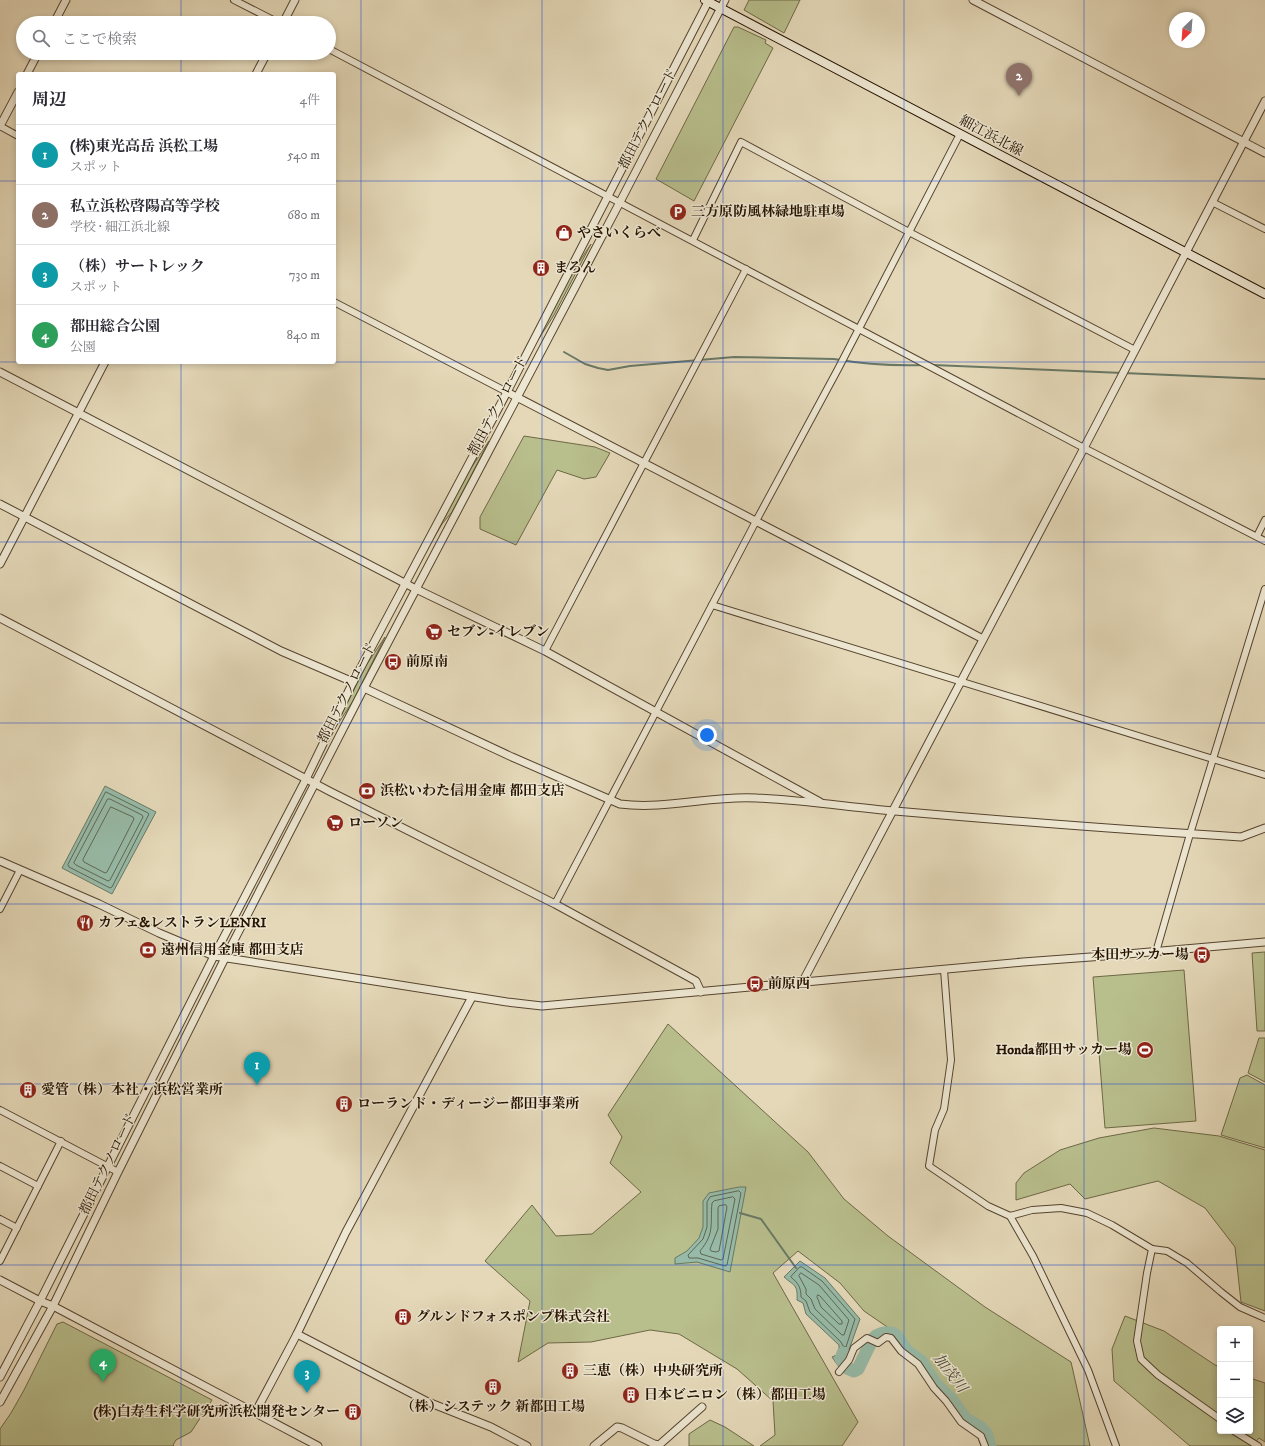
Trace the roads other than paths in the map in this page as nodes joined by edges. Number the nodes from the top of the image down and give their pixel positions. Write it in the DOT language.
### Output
graph roads {
  1 [pos="66,0"];
  2 [pos="234,0"];
  3 [pos="295,0"];
  4 [pos="725,0"];
  5 [pos="973,0"];
  6 [pos="708,1"];
  7 [pos="720,8"];
  8 [pos="58,16"];
  9 [pos="265,16"];
  10 [pos="287,16"];
  11 [pos="336,53"];
  12 [pos="34,60"];
  13 [pos="263,60"];
  14 [pos="28,72"];
  15 [pos="257,72"];
  16 [pos="16,96"];
  17 [pos="1265,101"];
  18 [pos="0,126"];
  19 [pos="960,134"];
  20 [pos="16,135"];
  21 [pos="1244,142"];
  22 [pos="1265,153"];
  23 [pos="608,196"];
  24 [pos="620,202"];
  25 [pos="1212,202"];
  26 [pos="1265,229"];
  27 [pos="909,232"];
  28 [pos="693,240"];
  29 [pos="1186,252"];
  30 [pos="746,269"];
  31 [pos="1265,294"];
  32 [pos="336,303"];
  33 [pos="858,328"];
  34 [pos="1135,350"];
  35 [pos="104,364"];
  36 [pos="0,372"];
  37 [pos="507,392"];
  38 [pos="518,397"];
  39 [pos="78,413"];
  40 [pos="1084,448"];
  41 [pos="644,463"];
  42 [pos="0,504"];
  43 [pos="24,517"];
  44 [pos="1265,520"];
  45 [pos="756,521"];
  46 [pos="1257,536"];
  47 [pos="1265,541"];
  48 [pos="0,564"];
  49 [pos="405,584"];
  50 [pos="416,589"];
  51 [pos="1265,589"];
  52 [pos="712,605"];
  53 [pos="0,618"];
  54 [pos="983,639"];
  55 [pos="546,651"];
  56 [pos="352,682"];
  57 [pos="961,682"];
  58 [pos="364,688"];
  59 [pos="656,712"];
  60 [pos="1212,758"];
  61 [pos="1265,774"];
  62 [pos="306,779"];
  63 [pos="315,784"];
  64 [pos="610,800"];
  65 [pos="822,803"];
  66 [pos="893,811"];
  67 [pos="1265,828"];
  68 [pos="1190,834"];
  69 [pos="0,861"];
  70 [pos="20,870"];
  71 [pos="555,904"];
  72 [pos="0,909"];
  73 [pos="1264,940"];
  74 [pos="1156,952"];
  75 [pos="214,956"];
  76 [pos="225,958"];
  77 [pos="944,970"];
  78 [pos="802,983"];
  79 [pos="701,992"];
  80 [pos="472,996"];
  81 [pos="0,1110"];
  82 [pos="61,1141"];
  83 [pos="0,1166"];
  84 [pos="108,1166"];
  85 [pos="118,1172"];
  86 [pos="38,1186"];
  87 [pos="1010,1216"];
  88 [pos="0,1219"];
  89 [pos="17,1228"];
  90 [pos="1152,1249"];
  91 [pos="0,1261"];
  92 [pos="0,1280"];
  93 [pos="40,1301"];
  94 [pos="53,1306"];
  95 [pos="1265,1318"];
  96 [pos="297,1334"];
  97 [pos="839,1372"];
  98 [pos="0,1377"];
  99 [pos="0,1402"];
  100 [pos="702,1407"];
  101 [pos="255,1413"];
  102 [pos="1217,1418"];
  103 [pos="1239,1434"];
  104 [pos="318,1446"];
  105 [pos="527,1446"];
  106 [pos="594,1446"];
  107 [pos="985,1446"];
  108 [pos="1116,1446"];
  109 [pos="1258,1446"];
  1 -- 8 [label="street"];
  2 -- 9 [label="street"];
  3 -- 10 [label="street"];
  4 -- 7 [label="street, 都田テクノロード"];
  5 -- 21 [label="street"];
  6 -- 7 [label="main road, 細江浜北線"];
  6 -- 23 [label="street, 都田テクノロード"];
  7 -- 19 [label="main road, 細江浜北線"];
  7 -- 24 [label="street, 都田テクノロード"];
  11 -- 23 [label="street"];
  12 -- 14 [label="street"];
  13 -- 15 [label="street"];
  16 -- 18 [label="street"];
  17 -- 21 [label="street"];
  18 -- 20 [label="street"];
  19 -- 27 [label="street"];
  19 -- 29 [label="main road, 細江浜北線"];
  21 -- 22 [label="street"];
  21 -- 25 [label="street"];
  23 -- 24 [label="street"];
  23 -- 37 [label="street, 都田テクノロード"];
  24 -- 28 [label="street"];
  24 -- 38 [label="street, 都田テクノロード"];
  25 -- 26 [label="street"];
  25 -- 29 [label="street"];
  27 -- 28 [label="street"];
  27 -- 33 [label="street"];
  27 -- 34 [label="street"];
  28 -- 30 [label="street"];
  29 -- 31 [label="main road, 細江浜北線"];
  29 -- 34 [label="street"];
  30 -- 33 [label="street"];
  30 -- 41 [label="street"];
  32 -- 37 [label="street"];
  33 -- 40 [label="street"];
  33 -- 45 [label="street"];
  34 -- 40 [label="street"];
  35 -- 39 [label="street"];
  36 -- 39 [label="street"];
  37 -- 38 [label="street"];
  37 -- 49 [label="street, 都田テクノロード"];
  38 -- 41 [label="street"];
  38 -- 50 [label="street, 都田テクノロード"];
  39 -- 43 [label="street"];
  39 -- 49 [label="street"];
  40 -- 46 [label="street"];
  40 -- 54 [label="street"];
  41 -- 45 [label="street"];
  41 -- 55 [label="street"];
  42 -- 43 [label="street"];
  43 -- 48 [label="street"];
  43 -- 56 [label="street"];
  44 -- 46 [label="street"];
  45 -- 52 [label="street"];
  45 -- 54 [label="street"];
  46 -- 47 [label="street"];
  49 -- 50 [label="street"];
  49 -- 56 [label="street, 都田テクノロード"];
  50 -- 55 [label="street"];
  50 -- 58 [label="street, 都田テクノロード"];
  51 -- 60 [label="street"];
  52 -- 57 [label="street"];
  52 -- 59 [label="street"];
  53 -- 62 [label="street"];
  54 -- 57 [label="street"];
  55 -- 59 [label="street"];
  56 -- 62 [label="street, 都田テクノロード"];
  57 -- 60 [label="street"];
  57 -- 66 [label="street"];
  58 -- 63 [label="street, 都田テクノロード"];
  58 -- 64 [label="street"];
  59 -- 64 [label="street"];
  59 -- 65 [label="street"];
  60 -- 61 [label="street"];
  60 -- 68 [label="street"];
  62 -- 63 [label="street"];
  62 -- 75 [label="street, 都田テクノロード"];
  63 -- 71 [label="street"];
  63 -- 76 [label="street, 都田テクノロード"];
  64 -- 65 [label="street"];
  64 -- 71 [label="street"];
  65 -- 66 [label="street"];
  66 -- 68 [label="street"];
  66 -- 78 [label="street"];
  67 -- 68 [label="street"];
  68 -- 74 [label="street"];
  69 -- 70 [label="street"];
  70 -- 72 [label="street"];
  70 -- 75 [label="street"];
  71 -- 79 [label="street"];
  73 -- 74 [label="street"];
  74 -- 77 [label="street"];
  75 -- 76 [label="street"];
  75 -- 84 [label="street, 都田テクノロード"];
  76 -- 80 [label="street"];
  76 -- 85 [label="street, 都田テクノロード"];
  77 -- 78 [label="street"];
  77 -- 87 [label="street"];
  78 -- 79 [label="street"];
  79 -- 80 [label="street"];
  80 -- 96 [label="street"];
  81 -- 82 [label="street"];
  82 -- 84 [label="street"];
  82 -- 86 [label="street"];
  83 -- 86 [label="street"];
  84 -- 85 [label="street"];
  84 -- 93 [label="street, 都田テクノロード"];
  85 -- 94 [label="street, 都田テクノロード"];
  86 -- 89 [label="street"];
  87 -- 90 [label="street"];
  87 -- 108 [label="street"];
  88 -- 89 [label="street"];
  89 -- 91 [label="street"];
  90 -- 95 [label="street"];
  90 -- 102 [label="street"];
  92 -- 93 [label="street"];
  93 -- 94 [label="street"];
  93 -- 98 [label="street, 都田テクノロード"];
  94 -- 99 [label="street, 都田テクノロード"];
  94 -- 101 [label="street"];
  96 -- 101 [label="street"];
  96 -- 105 [label="street"];
  97 -- 107 [label="street"];
  100 -- 106 [label="street"];
  101 -- 104 [label="street"];
  103 -- 109 [label="street"];
}
